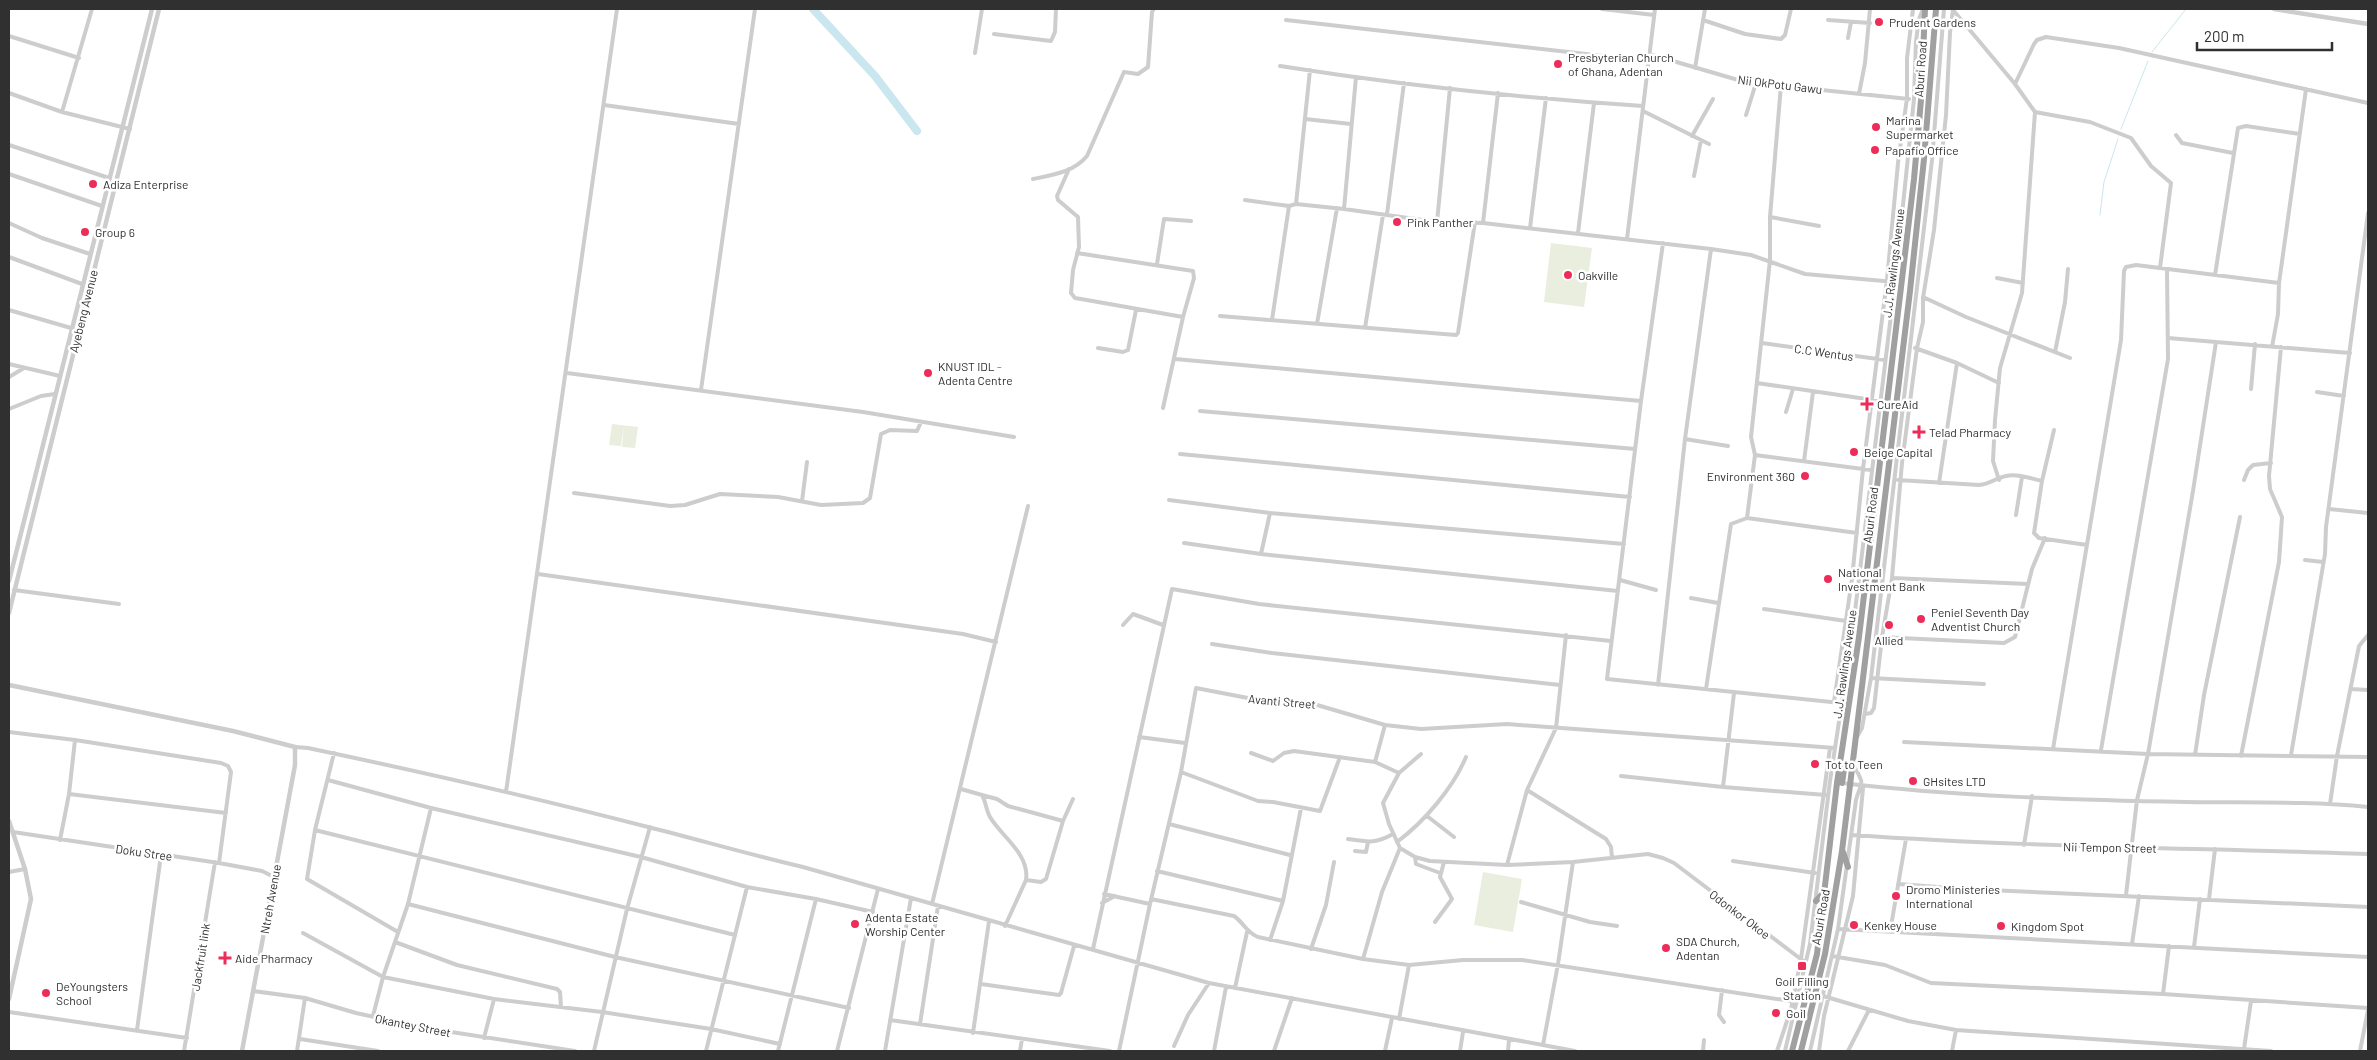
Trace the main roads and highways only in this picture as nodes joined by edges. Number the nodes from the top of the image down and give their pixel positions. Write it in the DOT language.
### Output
graph roads {
  1 [pos="1924,9"];
  2 [pos="1936,9"];
  3 [pos="1929,105"];
  4 [pos="1937,105"];
  5 [pos="1906,178"];
  6 [pos="1914,179"];
  7 [pos="1881,390"];
  8 [pos="1890,390"];
  9 [pos="1852,636"];
  10 [pos="1859,637"];
  11 [pos="1842,851"];
  12 [pos="1848,868"];
  13 [pos="1826,890"];
  14 [pos="1816,901"];
  15 [pos="1792,1051"];
  16 [pos="1802,1051"];
  1 -- 6 [label="highway, J.J. Rawlings Avenue"];
  2 -- 3 [label="highway, Aburi Road"];
  3 -- 4 [label="highway"];
  3 -- 11 [label="highway, Aburi Road"];
  5 -- 6 [label="highway"];
  6 -- 8 [label="highway, J.J. Rawlings Avenue"];
  7 -- 8 [label="highway"];
  8 -- 10 [label="highway, J.J. Rawlings Avenue"];
  9 -- 10 [label="highway"];
  10 -- 13 [label="highway, J.J. Rawlings Avenue"];
  11 -- 12 [label="highway"];
  11 -- 16 [label="highway, Aburi Road"];
  13 -- 14 [label="highway"];
  13 -- 15 [label="highway, J.J. Rawlings Avenue"];
}
